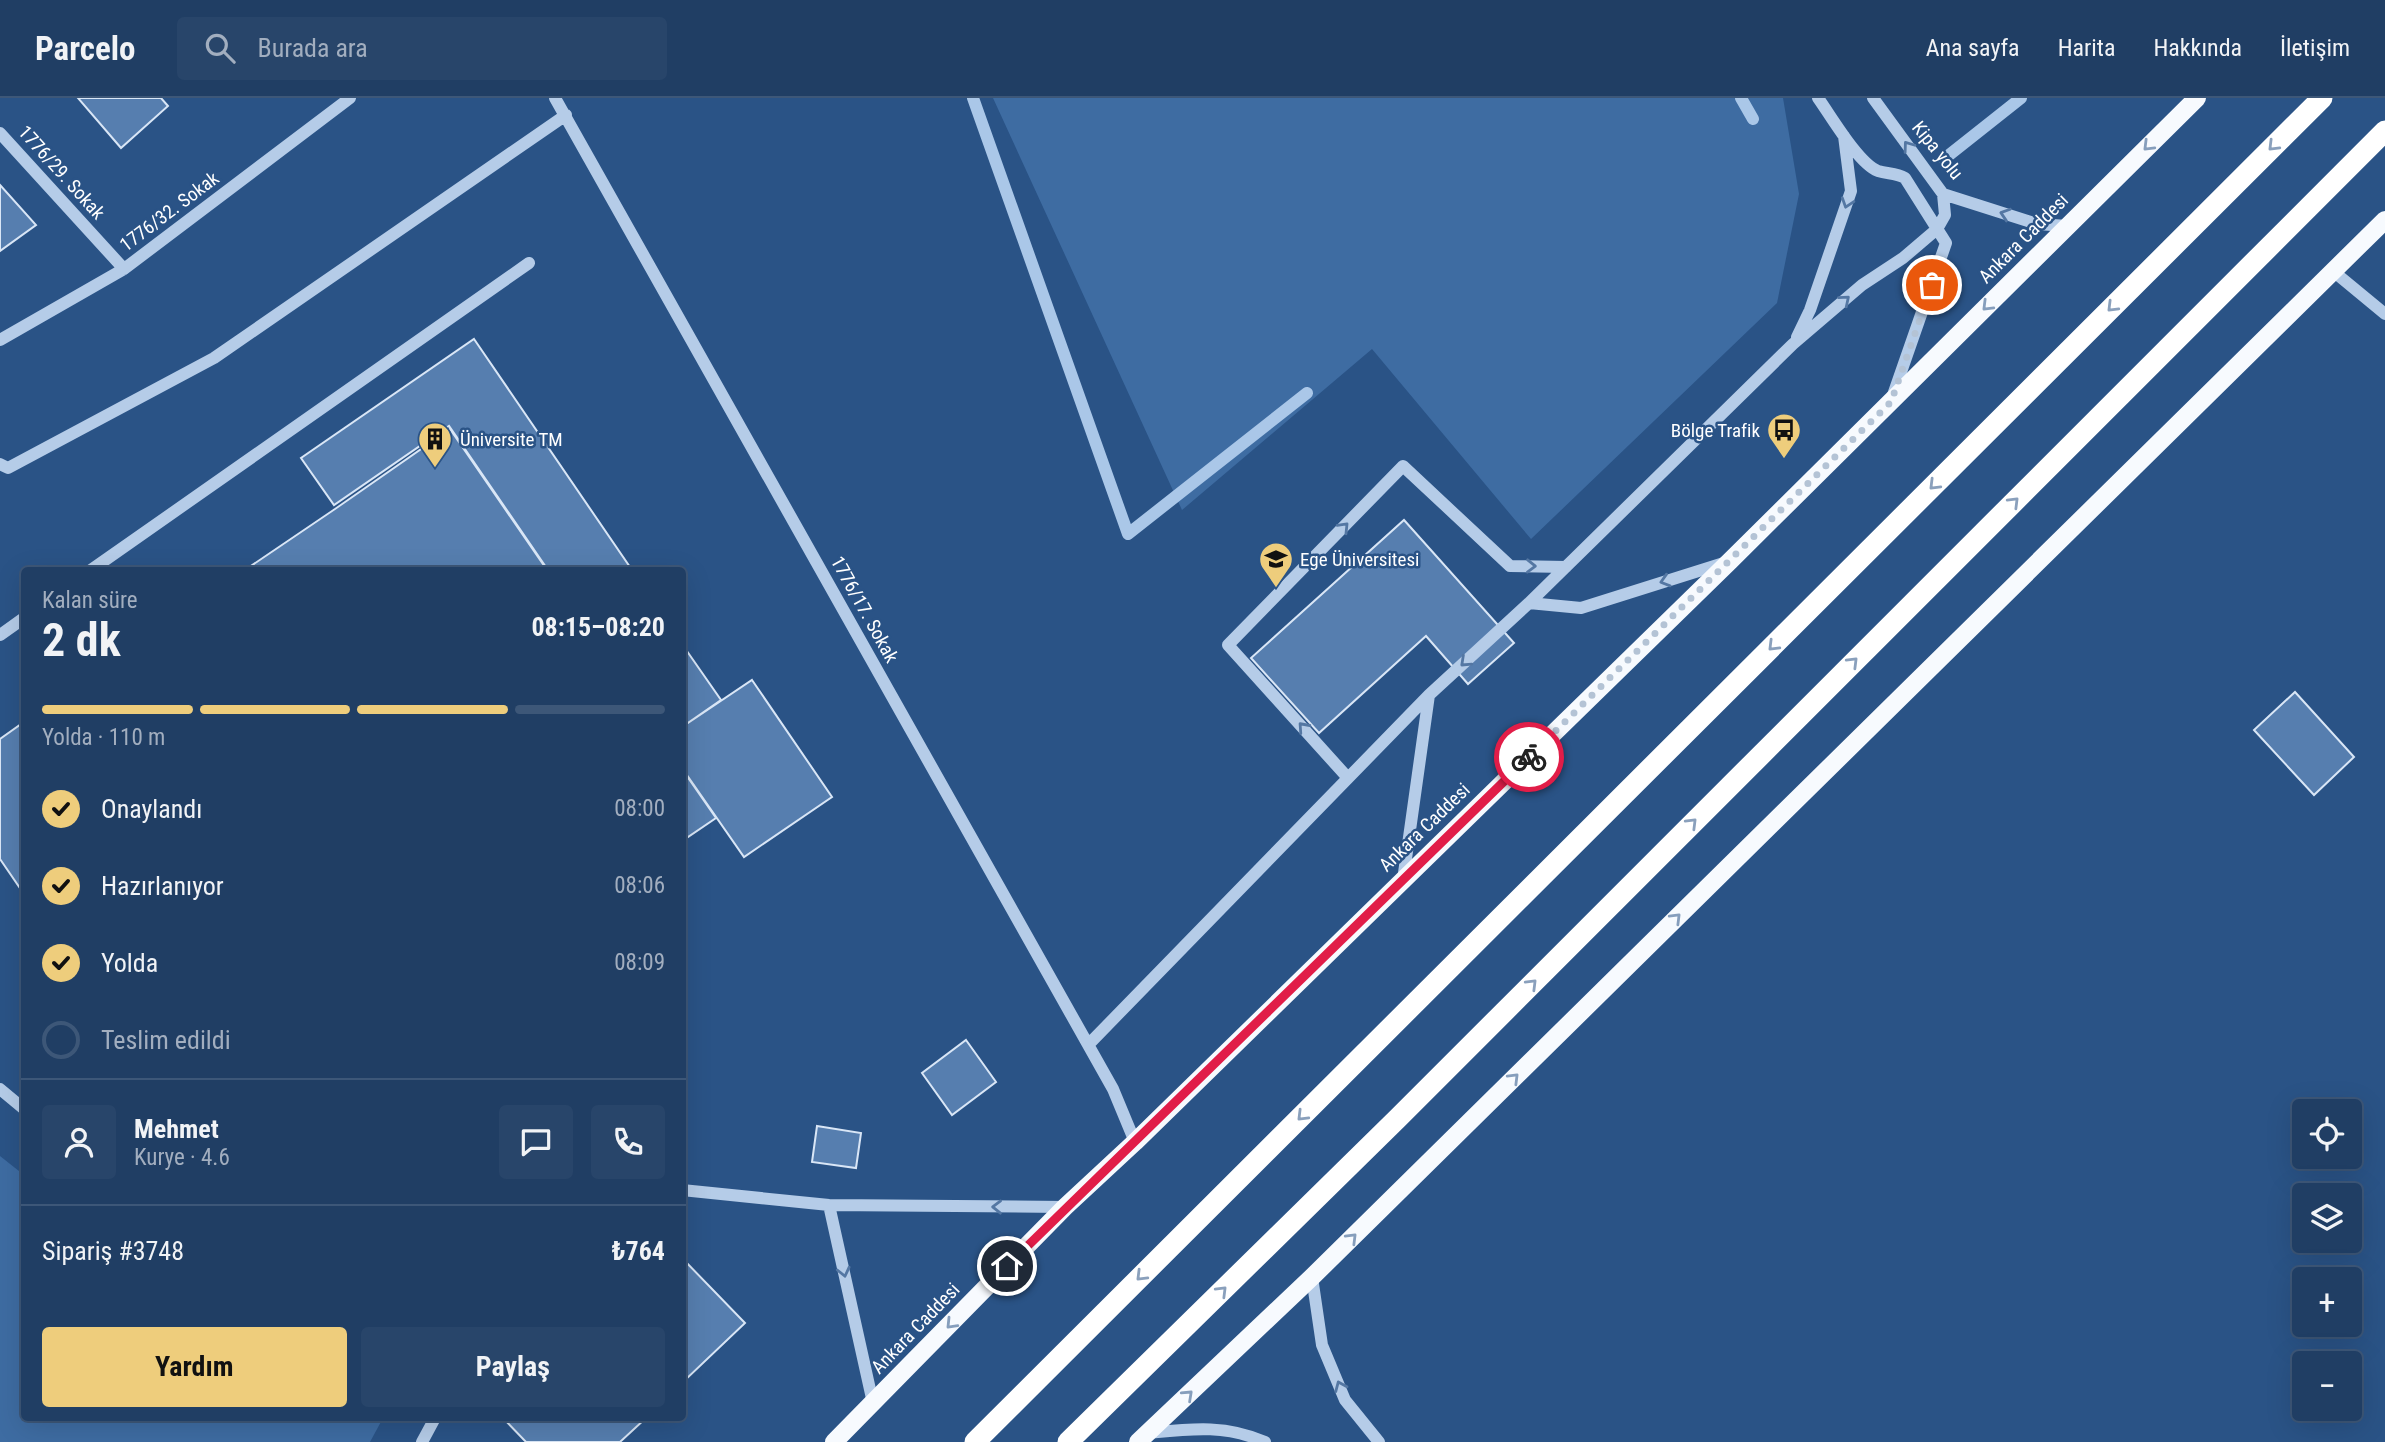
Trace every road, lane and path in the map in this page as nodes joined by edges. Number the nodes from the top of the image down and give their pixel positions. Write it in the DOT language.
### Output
graph roads {
  1 [pos="350,98"];
  2 [pos="555,98"];
  3 [pos="1818,98"];
  4 [pos="1872,98"];
  5 [pos="2197,98"];
  6 [pos="2322,98"];
  7 [pos="566,116"];
  8 [pos="2385,131"];
  9 [pos="0,133"];
  10 [pos="1844,136"];
  11 [pos="1943,194"];
  12 [pos="2385,220"];
  13 [pos="2068,226"];
  14 [pos="1937,229"];
  15 [pos="529,262"];
  16 [pos="124,269"];
  17 [pos="2333,271"];
  18 [pos="2385,314"];
  19 [pos="0,340"];
  20 [pos="1793,344"];
  21 [pos="1891,402"];
  22 [pos="0,464"];
  23 [pos="1730,561"];
  24 [pos="95,567"];
  25 [pos="1566,567"];
  26 [pos="1529,603"];
  27 [pos="21,620"];
  28 [pos="0,635"];
  29 [pos="1429,695"];
  30 [pos="1349,778"];
  31 [pos="1403,880"];
  32 [pos="1088,1045"];
  33 [pos="0,1089"];
  34 [pos="21,1106"];
  35 [pos="1135,1142"];
  36 [pos="686,1190"];
  37 [pos="829,1205"];
  38 [pos="1065,1207"];
  39 [pos="1312,1277"];
  40 [pos="873,1403"];
  41 [pos="433,1421"];
  42 [pos="1142,1438"];
  43 [pos="422,1442"];
  44 [pos="834,1442"];
  45 [pos="975,1442"];
  46 [pos="1068,1442"];
  47 [pos="1265,1442"];
  48 [pos="1379,1442"];
  1 -- 16 [label="street, 1776/32. Sokak"];
  2 -- 7 [label="street, 1776/17. Sokak"];
  3 -- 10 [label="street"];
  11 -- 4 [label="street, Kipa yolu, one-way"];
  5 -- 13 [label="main road, Ankara Caddesi, one-way"];
  6 -- 45 [label="highway, one-way"];
  7 -- 22 [label="street"];
  7 -- 32 [label="street, 1776/17. Sokak"];
  46 -- 8 [label="highway, one-way"];
  9 -- 16 [label="street, 1776/29. Sokak"];
  10 -- 14 [label="street"];
  10 -- 20 [label="street, one-way"];
  13 -- 11 [label="street, Kipa yolu, one-way"];
  11 -- 14 [label="street"];
  12 -- 17 [label="main road"];
  13 -- 21 [label="main road, Ankara Caddesi, one-way"];
  20 -- 14 [label="street, one-way"];
  14 -- 21 [label="street"];
  15 -- 24 [label="street"];
  16 -- 19 [label="street, 1776/32. Sokak"];
  17 -- 18 [label="street"];
  39 -- 17 [label="main road, one-way"];
  20 -- 25 [label="street"];
  21 -- 23 [label="main road, Ankara Caddesi"];
  23 -- 26 [label="street, one-way"];
  23 -- 31 [label="main road, Ankara Caddesi"];
  25 -- 26 [label="street"];
  30 -- 25 [label="street, one-way"];
  26 -- 29 [label="street, one-way"];
  27 -- 28 [label="street"];
  29 -- 30 [label="street"];
  29 -- 31 [label="street"];
  30 -- 32 [label="street"];
  31 -- 35 [label="main road, Ankara Caddesi"];
  32 -- 35 [label="street, 1776/17. Sokak"];
  33 -- 34 [label="street"];
  35 -- 38 [label="main road, Ankara Caddesi"];
  36 -- 37 [label="street"];
  38 -- 37 [label="street, one-way"];
  37 -- 40 [label="street, one-way"];
  38 -- 40 [label="main road, Ankara Caddesi, one-way"];
  42 -- 39 [label="main road, one-way"];
  48 -- 39 [label="street, one-way"];
  40 -- 44 [label="main road, Ankara Caddesi"];
  41 -- 43 [label="street"];
  42 -- 47 [label="street"];
}
